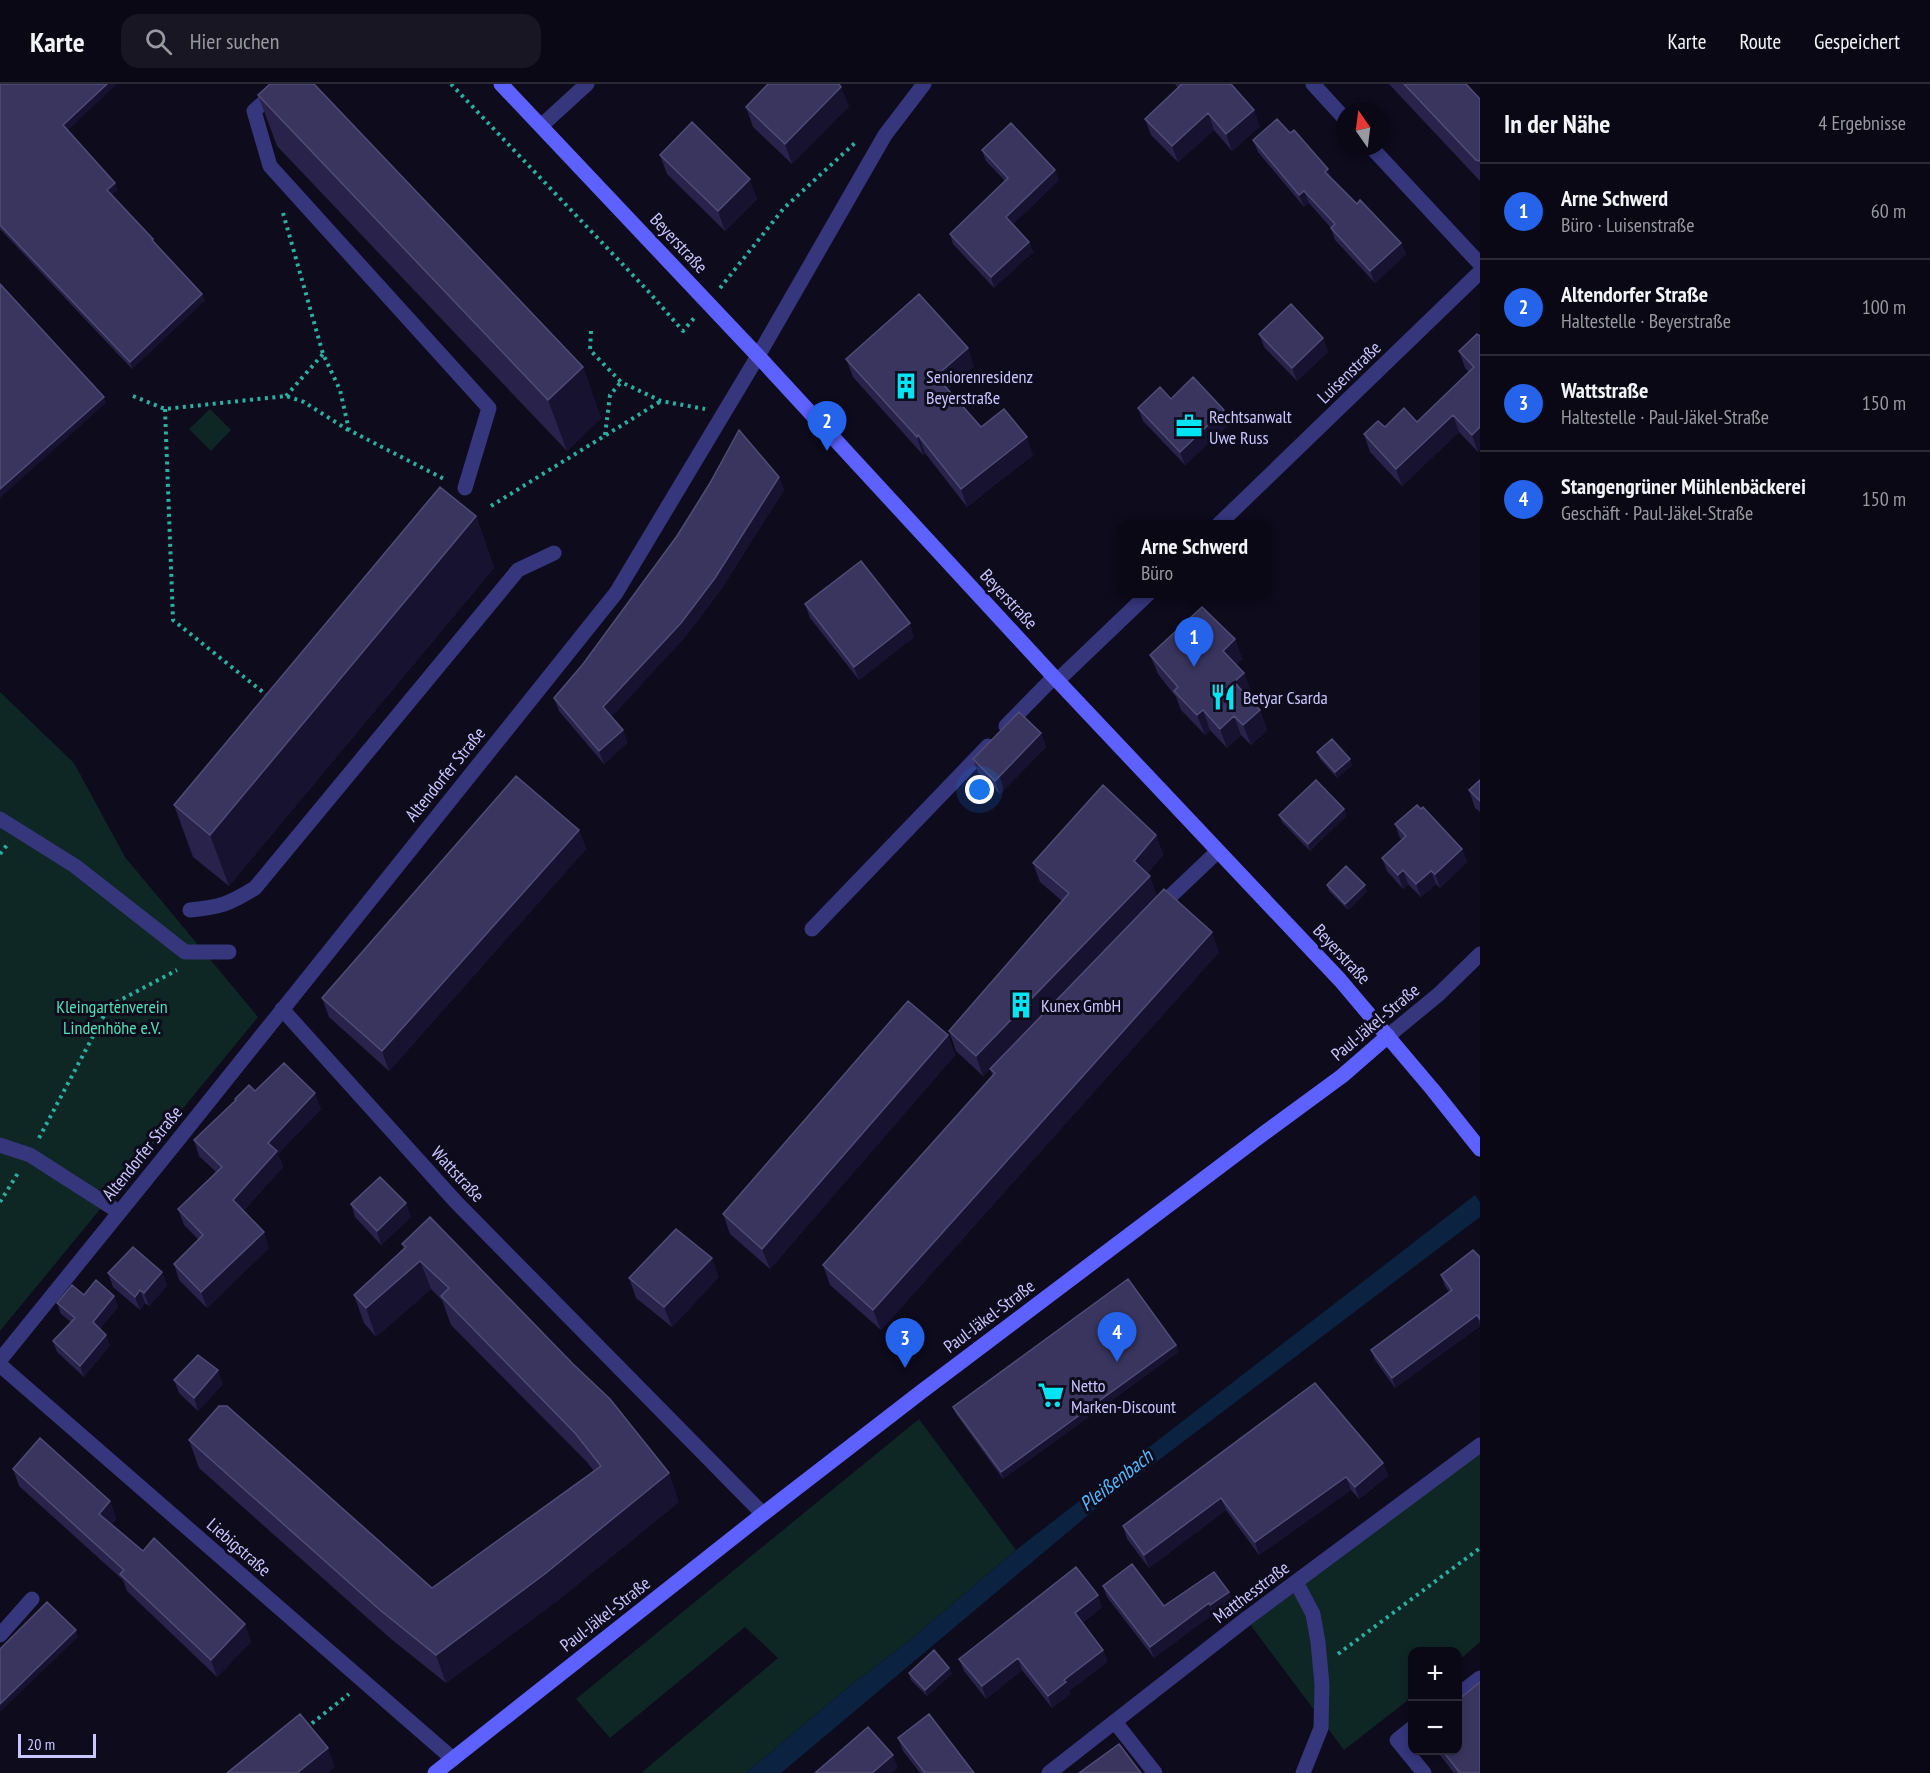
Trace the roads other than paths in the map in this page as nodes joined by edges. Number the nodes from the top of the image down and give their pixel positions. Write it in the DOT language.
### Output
graph roads {
  1 [pos="284,84"];
  2 [pos="501,84"];
  3 [pos="587,84"];
  4 [pos="924,84"];
  5 [pos="1312,84"];
  6 [pos="1336,109"];
  7 [pos="541,126"];
  8 [pos="1379,156"];
  9 [pos="1480,264"];
  10 [pos="1480,272"];
  11 [pos="758,356"];
  12 [pos="465,488"];
  13 [pos="1224,520"];
  14 [pos="554,553"];
  15 [pos="1144,598"];
  16 [pos="1056,679"];
  17 [pos="0,819"];
  18 [pos="1218,851"];
  19 [pos="190,910"];
  20 [pos="1150,916"];
  21 [pos="812,929"];
  22 [pos="229,952"];
  23 [pos="1480,954"];
  24 [pos="282,1009"];
  25 [pos="1388,1036"];
  26 [pos="0,1145"];
  27 [pos="1480,1149"];
  28 [pos="119,1212"];
  29 [pos="0,1360"];
  30 [pos="0,1365"];
  31 [pos="1480,1444"];
  32 [pos="763,1514"];
  33 [pos="1296,1582"];
  34 [pos="32,1599"];
  35 [pos="0,1635"];
  36 [pos="1480,1678"];
  37 [pos="1462,1692"];
  38 [pos="1115,1722"];
  39 [pos="1408,1732"];
  40 [pos="1408,1753"];
  41 [pos="1409,1755"];
  42 [pos="453,1759"];
  43 [pos="435,1773"];
  44 [pos="1049,1773"];
  45 [pos="1155,1773"];
  46 [pos="1303,1773"];
  47 [pos="1424,1773"];
  1 -- 12 [label="street"];
  2 -- 7 [label="street, Beyerstraße"];
  3 -- 7 [label="street"];
  4 -- 11 [label="street, Altendorfer Straße"];
  5 -- 6 [label="street"];
  7 -- 11 [label="street, Beyerstraße"];
  8 -- 9 [label="street"];
  10 -- 13 [label="street, Luisenstraße"];
  11 -- 16 [label="street, Beyerstraße"];
  11 -- 24 [label="street, Altendorfer Straße"];
  14 -- 19 [label="street"];
  15 -- 16 [label="street"];
  16 -- 18 [label="street, Beyerstraße"];
  16 -- 21 [label="street"];
  17 -- 22 [label="street"];
  18 -- 20 [label="street"];
  18 -- 25 [label="street, Beyerstraße"];
  23 -- 25 [label="street, Paul-Jäkel-Straße"];
  24 -- 28 [label="street, Altendorfer Straße"];
  24 -- 32 [label="street, Wattstraße"];
  25 -- 27 [label="street, Beyerstraße"];
  25 -- 32 [label="street, Paul-Jäkel-Straße"];
  26 -- 28 [label="street"];
  28 -- 29 [label="street, Altendorfer Straße"];
  30 -- 42 [label="street, Liebigstraße"];
  31 -- 33 [label="street, Matthesstraße"];
  32 -- 42 [label="street, Paul-Jäkel-Straße"];
  33 -- 38 [label="street, Matthesstraße"];
  33 -- 46 [label="street"];
  34 -- 35 [label="street"];
  36 -- 37 [label="street"];
  38 -- 44 [label="street, Matthesstraße"];
  38 -- 45 [label="street"];
  39 -- 40 [label="street"];
  41 -- 47 [label="street"];
  42 -- 43 [label="street, Paul-Jäkel-Straße"];
}
